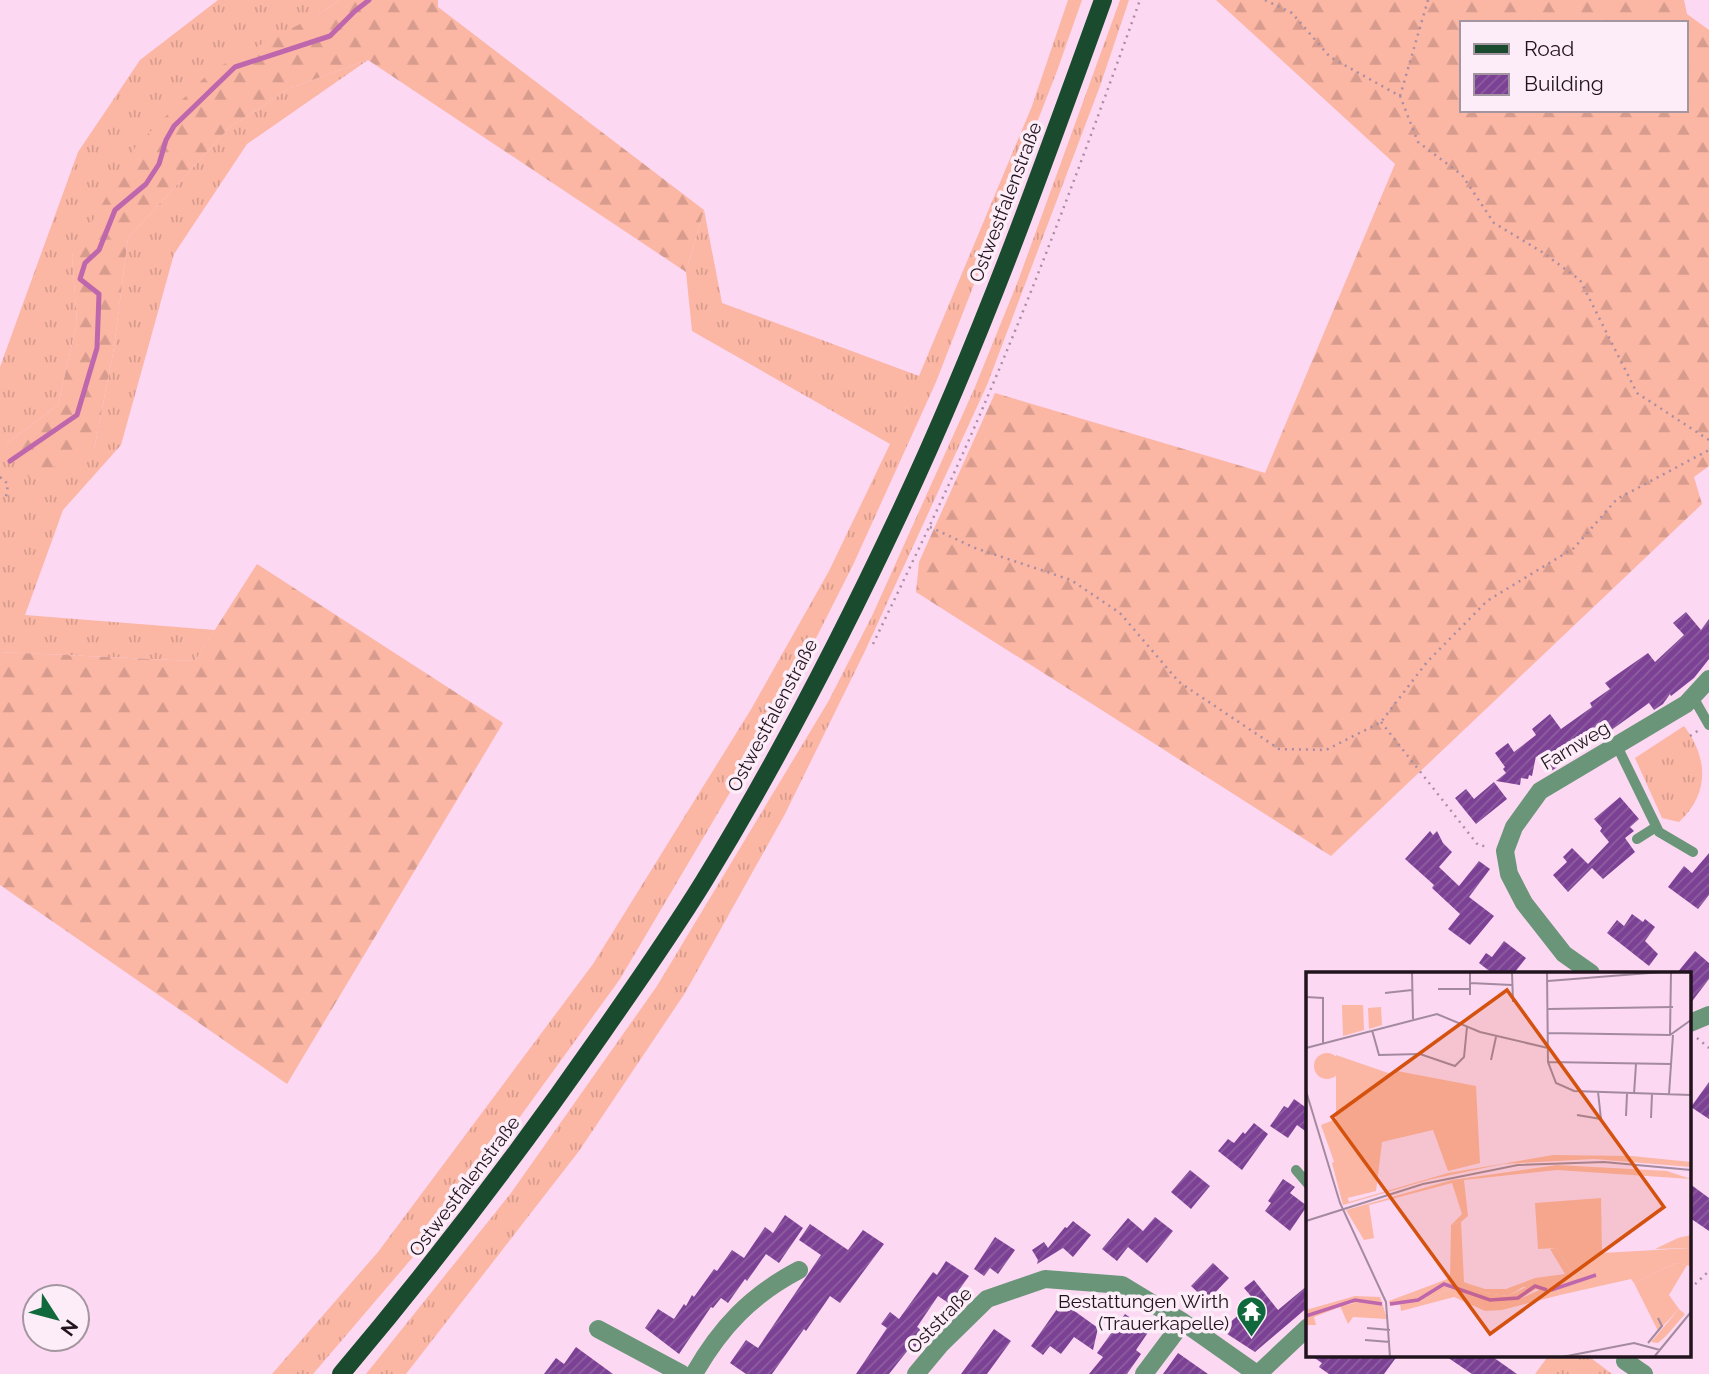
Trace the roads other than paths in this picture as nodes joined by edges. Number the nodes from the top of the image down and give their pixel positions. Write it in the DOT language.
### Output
graph roads {
  1 [pos="1103,0"];
  2 [pos="1709,679"];
  3 [pos="1693,697"];
  4 [pos="1709,725"];
  5 [pos="1616,744"];
  6 [pos="1657,827"];
  7 [pos="1637,839"];
  8 [pos="1693,852"];
  9 [pos="1590,972"];
  10 [pos="1709,1015"];
  11 [pos="1692,1022"];
  12 [pos="1296,1170"];
  13 [pos="1306,1182"];
  14 [pos="799,1270"];
  15 [pos="1183,1322"];
  16 [pos="598,1329"];
  17 [pos="1306,1329"];
  18 [pos="1625,1362"];
  19 [pos="341,1374"];
  20 [pos="682,1374"];
  21 [pos="694,1374"];
  22 [pos="916,1374"];
  23 [pos="1144,1374"];
  24 [pos="1257,1374"];
  25 [pos="1644,1374"];
  1 -- 19 [label="main road, Ostwestfalenstraße"];
  2 -- 3 [label="street, Farnweg"];
  3 -- 4 [label="lane"];
  3 -- 5 [label="street, Farnweg"];
  5 -- 6 [label="lane"];
  5 -- 9 [label="street, Farnweg"];
  6 -- 7 [label="lane"];
  6 -- 8 [label="lane"];
  10 -- 11 [label="street"];
  12 -- 13 [label="lane"];
  14 -- 21 [label="street"];
  15 -- 22 [label="street, Oststraße"];
  15 -- 23 [label="street"];
  15 -- 24 [label="street, Oststraße"];
  16 -- 20 [label="street"];
  17 -- 24 [label="street"];
  18 -- 25 [label="street"];
}
